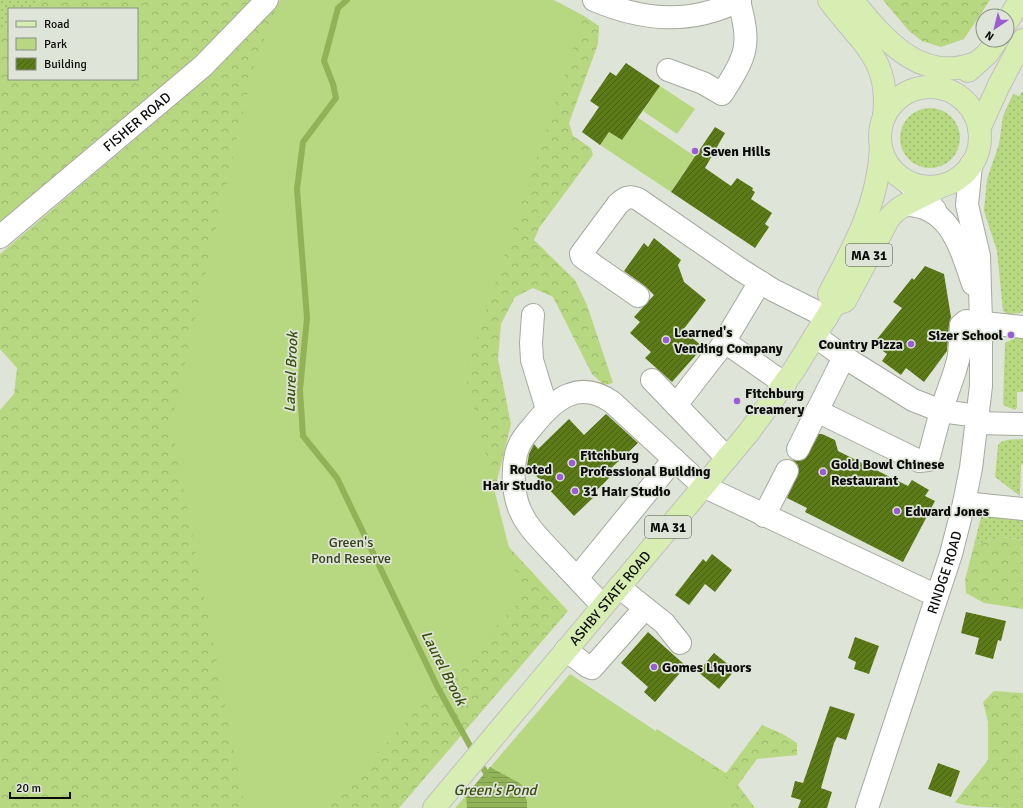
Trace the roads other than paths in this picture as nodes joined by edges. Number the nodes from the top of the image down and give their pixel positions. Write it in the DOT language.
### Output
graph roads {
  1 [pos="267,0"];
  2 [pos="594,0"];
  3 [pos="740,0"];
  4 [pos="829,0"];
  5 [pos="852,0"];
  6 [pos="693,8"];
  7 [pos="1023,40"];
  8 [pos="990,48"];
  9 [pos="897,49"];
  10 [pos="978,62"];
  11 [pos="668,70"];
  12 [pos="931,86"];
  13 [pos="884,117"];
  14 [pos="979,129"];
  15 [pos="881,146"];
  16 [pos="972,165"];
  17 [pos="903,179"];
  18 [pos="924,199"];
  19 [pos="0,236"];
  20 [pos="760,282"];
  21 [pos="638,296"];
  22 [pos="830,311"];
  23 [pos="980,313"];
  24 [pos="533,315"];
  25 [pos="1023,327"];
  26 [pos="815,336"];
  27 [pos="725,342"];
  28 [pos="844,357"];
  29 [pos="652,380"];
  30 [pos="784,384"];
  31 [pos="676,405"];
  32 [pos="547,409"];
  33 [pos="817,411"];
  34 [pos="941,411"];
  35 [pos="978,419"];
  36 [pos="1023,424"];
  37 [pos="798,449"];
  38 [pos="727,458"];
  39 [pos="674,459"];
  40 [pos="787,471"];
  41 [pos="703,486"];
  42 [pos="964,503"];
  43 [pos="1023,509"];
  44 [pos="764,516"];
  45 [pos="577,578"];
  46 [pos="619,587"];
  47 [pos="937,596"];
  48 [pos="603,606"];
  49 [pos="645,608"];
  50 [pos="680,643"];
  51 [pos="566,650"];
  52 [pos="434,808"];
  53 [pos="867,808"];
  1 -- 19 [label="street, FISHER ROAD"];
  2 -- 6 [label="street"];
  3 -- 6 [label="street"];
  3 -- 11 [label="street"];
  4 -- 13 [label="main road"];
  5 -- 9 [label="main road"];
  7 -- 14 [label="main road, MA 31"];
  8 -- 10 [label="main road"];
  9 -- 10 [label="main road"];
  9 -- 12 [label="main road"];
  10 -- 12 [label="main road"];
  12 -- 13 [label="main road"];
  12 -- 14 [label="main road"];
  13 -- 15 [label="main road"];
  14 -- 16 [label="main road, MA 31"];
  15 -- 17 [label="main road"];
  15 -- 22 [label="main road"];
  16 -- 18 [label="main road, MA 31"];
  16 -- 23 [label="street, RINDGE ROAD"];
  17 -- 18 [label="street, RINDGE ROAD"];
  18 -- 22 [label="main road, ASHBY STATE ROAD / MA 31"];
  18 -- 23 [label="street, RINDGE ROAD"];
  20 -- 21 [label="street"];
  20 -- 22 [label="street"];
  20 -- 27 [label="street"];
  22 -- 26 [label="main road, ASHBY STATE ROAD / MA 31"];
  23 -- 25 [label="street"];
  23 -- 34 [label="street"];
  23 -- 35 [label="street, RINDGE ROAD"];
  24 -- 32 [label="street"];
  26 -- 28 [label="street"];
  26 -- 30 [label="main road, ASHBY STATE ROAD / MA 31"];
  27 -- 30 [label="street"];
  27 -- 31 [label="street"];
  28 -- 33 [label="street"];
  28 -- 34 [label="street"];
  29 -- 31 [label="street"];
  30 -- 38 [label="main road, ASHBY STATE ROAD / MA 31"];
  31 -- 38 [label="street"];
  32 -- 39 [label="street"];
  32 -- 45 [label="street"];
  33 -- 34 [label="street"];
  33 -- 37 [label="street"];
  34 -- 35 [label="street"];
  35 -- 36 [label="street"];
  35 -- 42 [label="street, RINDGE ROAD"];
  38 -- 41 [label="main road, ASHBY STATE ROAD / MA 31"];
  39 -- 41 [label="street"];
  39 -- 45 [label="street"];
  40 -- 44 [label="street"];
  41 -- 44 [label="street"];
  41 -- 46 [label="main road, ASHBY STATE ROAD / MA 31"];
  42 -- 43 [label="street"];
  42 -- 47 [label="street, RINDGE ROAD"];
  44 -- 47 [label="street"];
  45 -- 48 [label="street"];
  46 -- 48 [label="main road, ASHBY STATE ROAD / MA 31"];
  46 -- 49 [label="street"];
  47 -- 53 [label="street, RINDGE ROAD"];
  48 -- 51 [label="main road, ASHBY STATE ROAD / MA 31"];
  49 -- 50 [label="street"];
  49 -- 51 [label="street"];
  51 -- 52 [label="main road, ASHBY STATE ROAD / MA 31"];
}
